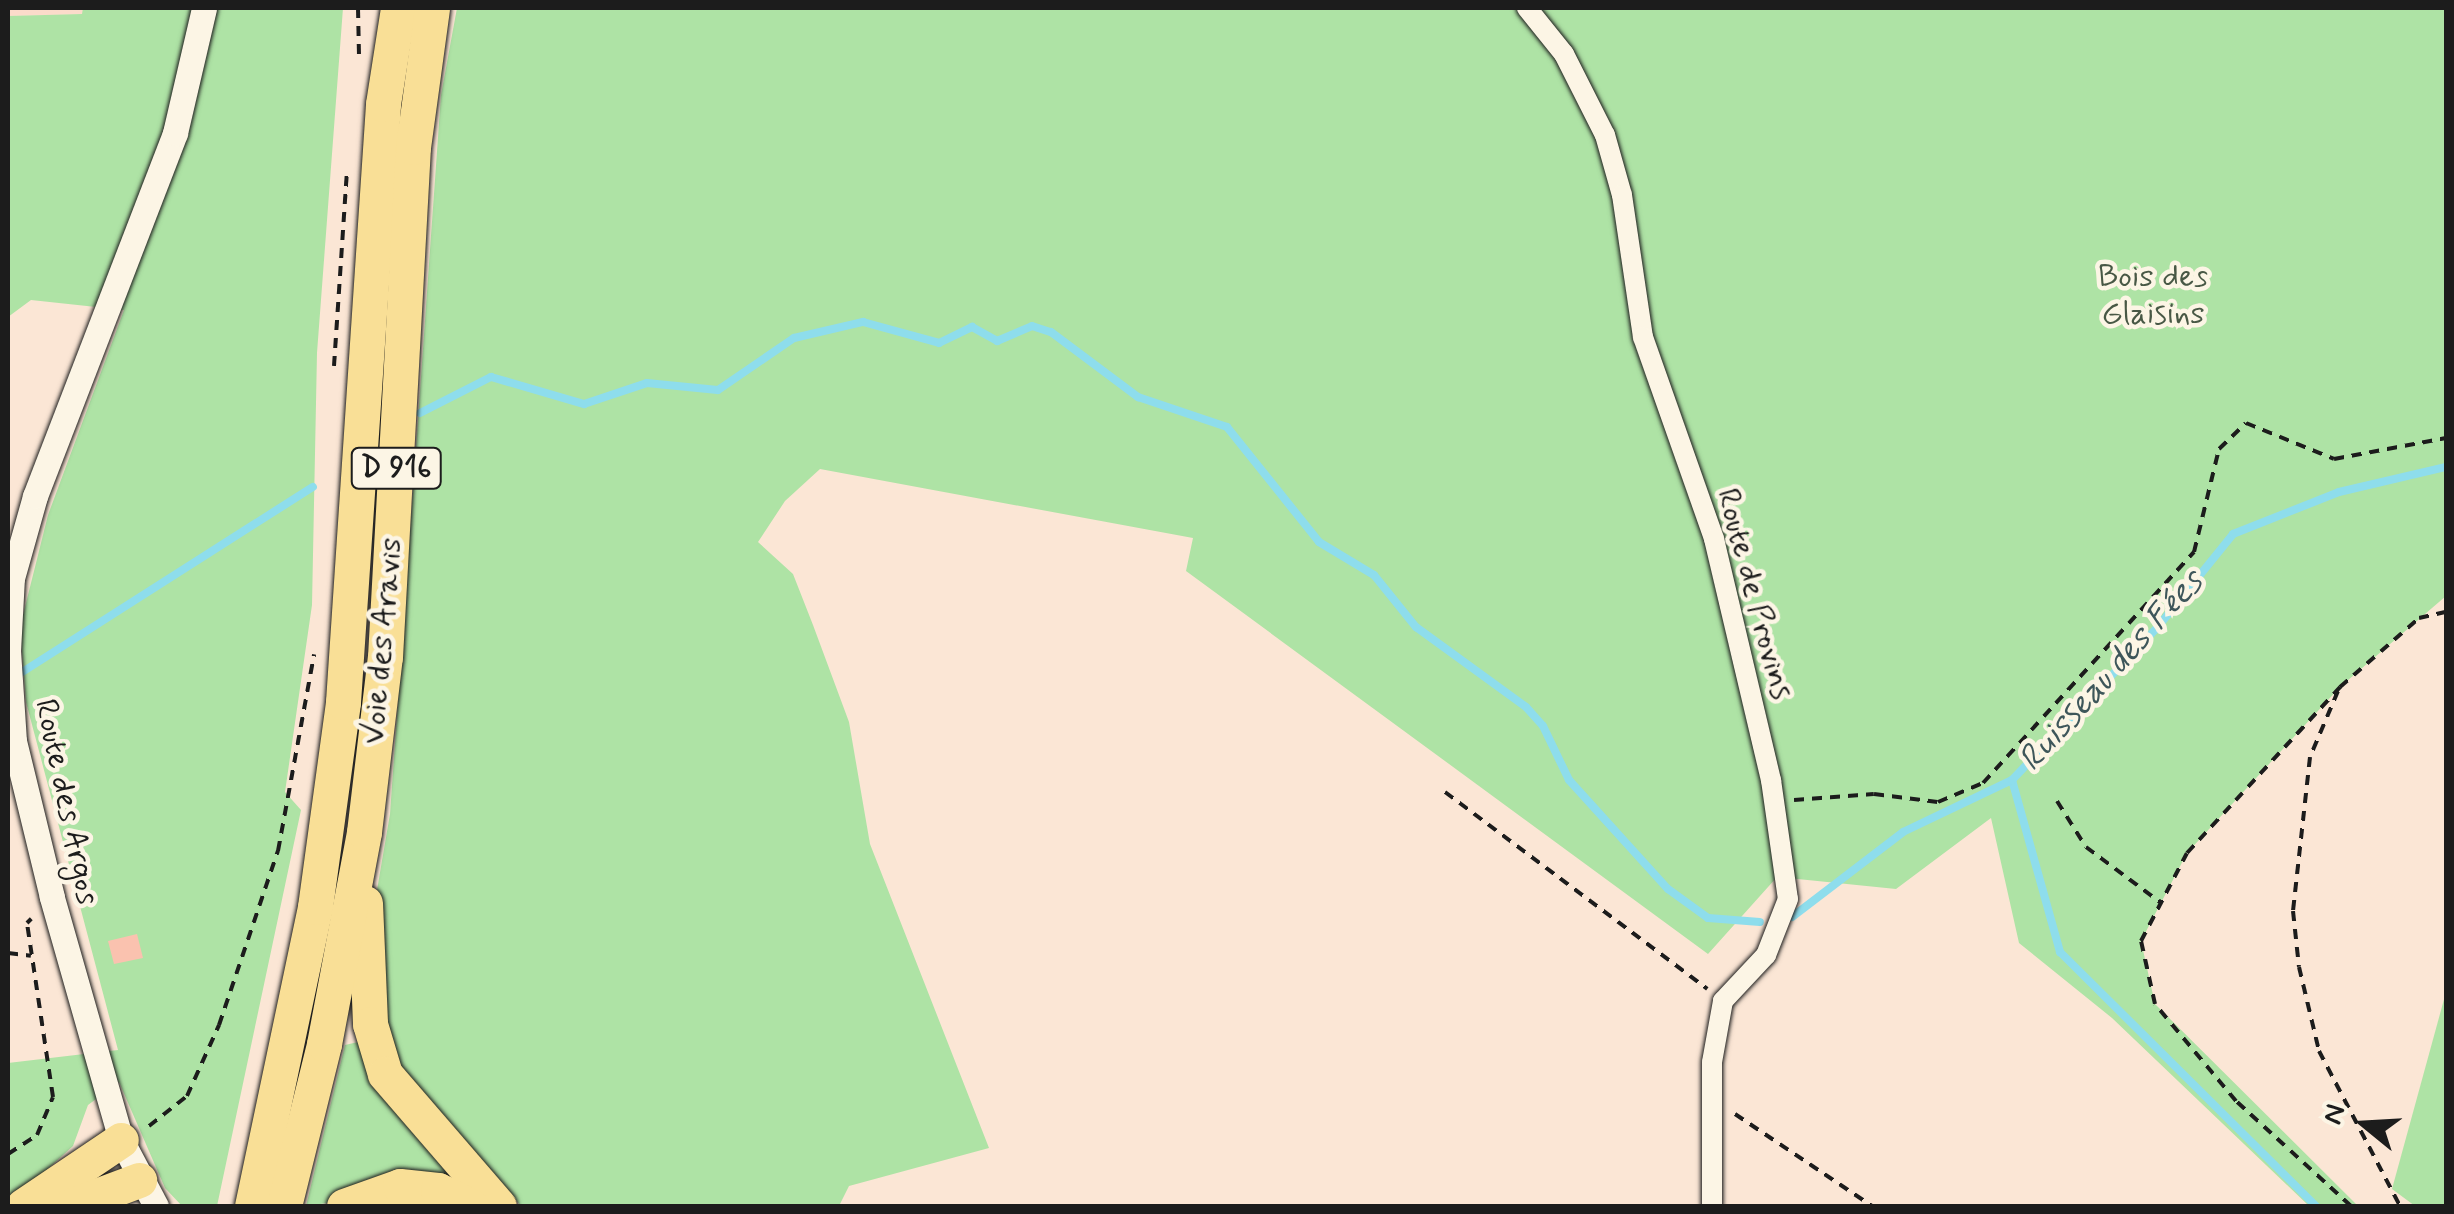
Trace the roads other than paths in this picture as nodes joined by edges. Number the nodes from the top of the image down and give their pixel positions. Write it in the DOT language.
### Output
graph roads {
  1 [pos="204,8"];
  2 [pos="398,8"];
  3 [pos="432,8"];
  4 [pos="1527,8"];
  5 [pos="8,651"];
  6 [pos="9,709"];
  7 [pos="364,832"];
  8 [pos="120,1140"];
  9 [pos="148,1194"];
  10 [pos="260,1202"];
  11 [pos="23,1206"];
  12 [pos="70,1206"];
  13 [pos="344,1206"];
  14 [pos="471,1206"];
  15 [pos="499,1206"];
  16 [pos="1712,1206"];
  1 -- 5 [label="street, Route des Argos"];
  2 -- 10 [label="highway, Voie des Aravis / D 916"];
  3 -- 7 [label="highway, Voie des Aravis / D 916"];
  4 -- 16 [label="street, Route de Provins"];
  5 -- 6 [label="street, Route des Argos"];
  6 -- 8 [label="street, Route des Argos"];
  7 -- 10 [label="highway, Voie des Aravis / D 916"];
  7 -- 15 [label="highway"];
  8 -- 9 [label="street, Route des Argos"];
  8 -- 11 [label="highway"];
  9 -- 12 [label="highway"];
  13 -- 14 [label="highway"];
}
